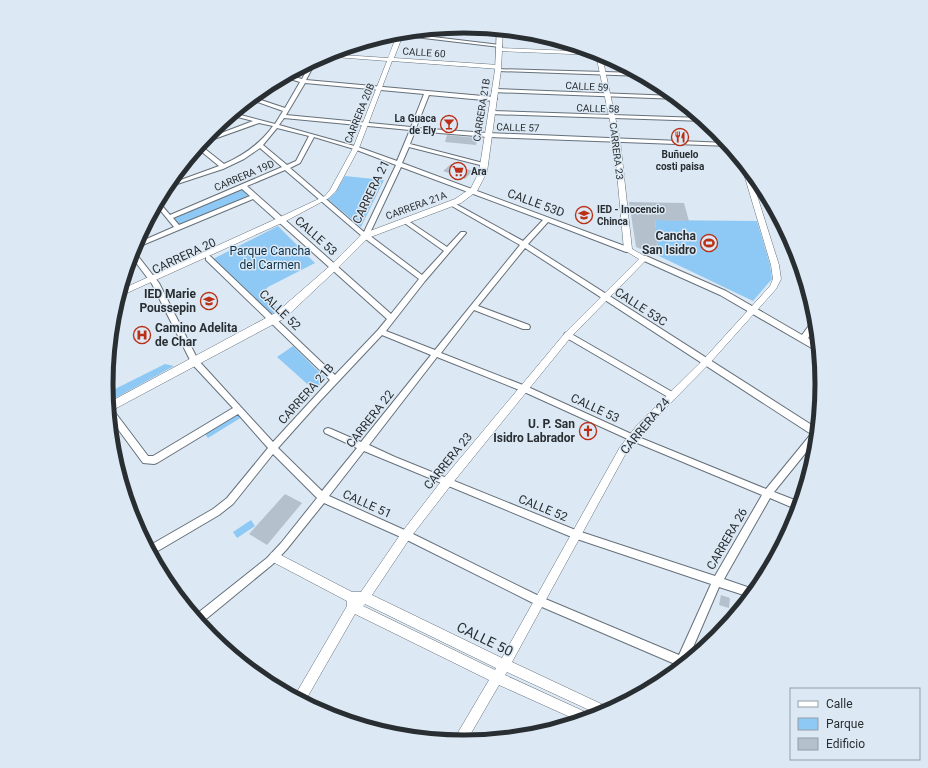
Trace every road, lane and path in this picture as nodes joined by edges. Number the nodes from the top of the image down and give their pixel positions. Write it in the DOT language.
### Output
graph roads {
  1 [pos="500,35"];
  2 [pos="419,36"];
  3 [pos="397,40"];
  4 [pos="500,48"];
  5 [pos="576,52"];
  6 [pos="341,56"];
  7 [pos="390,59"];
  8 [pos="601,61"];
  9 [pos="498,68"];
  10 [pos="310,69"];
  11 [pos="603,74"];
  12 [pos="630,75"];
  13 [pos="292,78"];
  14 [pos="303,81"];
  15 [pos="379,89"];
  16 [pos="427,93"];
  17 [pos="494,95"];
  18 [pos="608,96"];
  19 [pos="667,98"];
  20 [pos="257,100"];
  21 [pos="286,110"];
  22 [pos="492,113"];
  23 [pos="238,116"];
  24 [pos="283,116"];
  25 [pos="612,117"];
  26 [pos="695,120"];
  27 [pos="259,121"];
  28 [pos="365,124"];
  29 [pos="276,126"];
  30 [pos="414,129"];
  31 [pos="312,135"];
  32 [pos="488,135"];
  33 [pos="214,138"];
  34 [pos="617,140"];
  35 [pos="259,144"];
  36 [pos="407,145"];
  37 [pos="720,145"];
  38 [pos="356,148"];
  39 [pos="203,150"];
  40 [pos="399,164"];
  41 [pos="484,164"];
  42 [pos="222,165"];
  43 [pos="287,168"];
  44 [pos="749,179"];
  45 [pos="177,183"];
  46 [pos="244,187"];
  47 [pos="472,191"];
  48 [pos="254,196"];
  49 [pos="324,199"];
  50 [pos="452,204"];
  51 [pos="160,207"];
  52 [pos="169,218"];
  53 [pos="548,219"];
  54 [pos="282,221"];
  55 [pos="405,221"];
  56 [pos="178,228"];
  57 [pos="463,233"];
  58 [pos="365,236"];
  59 [pos="143,244"];
  60 [pos="524,244"];
  61 [pos="628,250"];
  62 [pos="448,251"];
  63 [pos="208,258"];
  64 [pos="644,258"];
  65 [pos="137,259"];
  66 [pos="334,268"];
  67 [pos="423,279"];
  68 [pos="154,281"];
  69 [pos="125,292"];
  70 [pos="124,296"];
  71 [pos="605,297"];
  72 [pos="473,307"];
  73 [pos="753,309"];
  74 [pos="391,318"];
  75 [pos="273,320"];
  76 [pos="526,327"];
  77 [pos="810,329"];
  78 [pos="381,332"];
  79 [pos="568,335"];
  80 [pos="803,339"];
  81 [pos="813,345"];
  82 [pos="435,355"];
  83 [pos="195,362"];
  84 [pos="706,362"];
  85 [pos="335,380"];
  86 [pos="525,389"];
  87 [pos="671,395"];
  88 [pos="114,405"];
  89 [pos="239,409"];
  90 [pos="115,417"];
  91 [pos="812,430"];
  92 [pos="328,432"];
  93 [pos="633,438"];
  94 [pos="810,442"];
  95 [pos="363,447"];
  96 [pos="273,448"];
  97 [pos="446,482"];
  98 [pos="768,493"];
  99 [pos="323,498"];
  100 [pos="793,504"];
  101 [pos="406,535"];
  102 [pos="577,535"];
  103 [pos="154,548"];
  104 [pos="275,556"];
  105 [pos="717,582"];
  106 [pos="747,591"];
  107 [pos="364,597"];
  108 [pos="539,601"];
  109 [pos="352,602"];
  110 [pos="201,616"];
  111 [pos="685,656"];
  112 [pos="677,663"];
  113 [pos="504,665"];
  114 [pos="497,678"];
  115 [pos="302,695"];
  116 [pos="598,708"];
  117 [pos="579,715"];
  118 [pos="463,735"];
  1 -- 4 [label="main road, CARRERA 21B"];
  2 -- 4 [label="street"];
  3 -- 7 [label="street, CARRERA 20B"];
  4 -- 5 [label="street"];
  4 -- 9 [label="main road, CARRERA 21B"];
  6 -- 7 [label="street, CALLE 60"];
  7 -- 9 [label="street, CALLE 60"];
  7 -- 15 [label="street, CARRERA 20B"];
  8 -- 11 [label="street, CARRERA 23"];
  9 -- 11 [label="street, CALLE 60"];
  9 -- 17 [label="main road, CARRERA 21B"];
  10 -- 14 [label="street"];
  11 -- 12 [label="street, CALLE 60"];
  11 -- 18 [label="street, CARRERA 23"];
  13 -- 14 [label="street"];
  14 -- 15 [label="street"];
  14 -- 21 [label="street"];
  15 -- 16 [label="street"];
  15 -- 28 [label="street, CARRERA 20B"];
  16 -- 17 [label="street"];
  16 -- 30 [label="street, CARRERA 21"];
  17 -- 18 [label="street, CALLE 59"];
  17 -- 22 [label="main road, CARRERA 21B"];
  18 -- 19 [label="street, CALLE 59"];
  18 -- 25 [label="street, CARRERA 23"];
  20 -- 21 [label="street"];
  21 -- 24 [label="street"];
  22 -- 25 [label="street, CALLE 58"];
  22 -- 32 [label="main road, CARRERA 21B"];
  23 -- 27 [label="street, CALLE 53D"];
  24 -- 28 [label="street, CALLE 57"];
  24 -- 29 [label="street"];
  25 -- 26 [label="street, CALLE 58"];
  25 -- 34 [label="street, CARRERA 23"];
  27 -- 29 [label="street, CALLE 53D"];
  27 -- 33 [label="street"];
  28 -- 30 [label="street, CALLE 57"];
  28 -- 38 [label="street, CARRERA 20B"];
  29 -- 31 [label="street, CALLE 53D"];
  29 -- 35 [label="street"];
  30 -- 32 [label="street, CALLE 57"];
  30 -- 36 [label="street, CARRERA 21"];
  31 -- 38 [label="street, CALLE 53D"];
  31 -- 43 [label="street, CARRERA 19D"];
  32 -- 34 [label="street, CALLE 57"];
  32 -- 41 [label="main road, CARRERA 21B"];
  34 -- 37 [label="street, CALLE 57"];
  34 -- 61 [label="street, CARRERA 23"];
  35 -- 42 [label="street"];
  35 -- 43 [label="street"];
  36 -- 40 [label="street, CARRERA 21"];
  36 -- 41 [label="street"];
  38 -- 40 [label="street, CALLE 53D"];
  38 -- 49 [label="street, CARRERA 20B"];
  39 -- 42 [label="street"];
  40 -- 47 [label="street, CALLE 53D"];
  40 -- 58 [label="street, CARRERA 21"];
  41 -- 47 [label="main road, CARRERA 21B"];
  42 -- 45 [label="street"];
  43 -- 46 [label="street, CARRERA 19D"];
  43 -- 49 [label="street"];
  44 -- 73 [label="street, CARRERA 24"];
  46 -- 48 [label="street, CALLE 53"];
  46 -- 52 [label="street, CARRERA 19D"];
  47 -- 50 [label="main road, CARRERA 21A"];
  47 -- 53 [label="street, CALLE 53D"];
  48 -- 54 [label="street, CALLE 53"];
  48 -- 56 [label="street"];
  49 -- 54 [label="street, CARRERA 20"];
  49 -- 58 [label="street"];
  50 -- 55 [label="main road, CARRERA 21A"];
  50 -- 60 [label="street, CALLE 53C"];
  51 -- 52 [label="street"];
  52 -- 56 [label="street"];
  53 -- 60 [label="street, CARRERA 22"];
  53 -- 61 [label="street, CALLE 53D"];
  54 -- 63 [label="street, CARRERA 20"];
  54 -- 66 [label="street, CALLE 53"];
  54 -- 68 [label="street, CARRERA 20"];
  55 -- 58 [label="main road, CARRERA 21A"];
  55 -- 62 [label="street"];
  56 -- 59 [label="street"];
  57 -- 62 [label="street, CARRERA 21B"];
  58 -- 66 [label="main road, CARRERA 21"];
  58 -- 67 [label="street"];
  60 -- 71 [label="street, CALLE 53C"];
  60 -- 72 [label="street, CARRERA 22"];
  61 -- 64 [label="street, CALLE 53D"];
  62 -- 67 [label="street, CARRERA 21B"];
  63 -- 68 [label="street, CARRERA 20"];
  63 -- 75 [label="street, CALLE 52"];
  64 -- 71 [label="street, CARRERA 23"];
  64 -- 73 [label="street, CALLE 53D"];
  65 -- 68 [label="street, CALLE 51"];
  66 -- 74 [label="street, CALLE 53"];
  66 -- 75 [label="main road, CARRERA 21"];
  67 -- 74 [label="street, CARRERA 21B"];
  68 -- 69 [label="street, CARRERA 20"];
  68 -- 70 [label="street, CARRERA 20"];
  68 -- 83 [label="street, CALLE 51"];
  71 -- 79 [label="street, CARRERA 23"];
  71 -- 84 [label="street, CALLE 53C"];
  72 -- 76 [label="street"];
  72 -- 82 [label="street, CARRERA 22"];
  73 -- 80 [label="street, CALLE 53D"];
  73 -- 84 [label="street, CARRERA 24"];
  74 -- 78 [label="street, CARRERA 21B"];
  75 -- 83 [label="main road, CARRERA 21"];
  75 -- 85 [label="street, CALLE 52"];
  77 -- 80 [label="street"];
  78 -- 82 [label="street, CALLE 53"];
  78 -- 85 [label="street, CARRERA 21B"];
  79 -- 86 [label="street, CARRERA 23"];
  79 -- 87 [label="street"];
  80 -- 81 [label="street, CALLE 53D"];
  82 -- 86 [label="street, CALLE 53"];
  82 -- 95 [label="street, CARRERA 22"];
  83 -- 88 [label="main road, CARRERA 21"];
  83 -- 89 [label="street, CALLE 51"];
  84 -- 87 [label="street, CARRERA 24"];
  84 -- 91 [label="street, CALLE 53C"];
  85 -- 96 [label="street, CARRERA 21B"];
  86 -- 93 [label="street, CALLE 53"];
  86 -- 97 [label="street, CARRERA 23"];
  87 -- 93 [label="street, CARRERA 24"];
  89 -- 90 [label="street"];
  89 -- 96 [label="street, CALLE 51"];
  92 -- 95 [label="street, CALLE 52"];
  93 -- 98 [label="street, CALLE 53"];
  93 -- 102 [label="street, CARRERA 24"];
  94 -- 98 [label="street, CARRERA 26"];
  95 -- 97 [label="street, CALLE 52"];
  95 -- 99 [label="street, CARRERA 22"];
  96 -- 99 [label="street, CALLE 51"];
  96 -- 103 [label="street, CARRERA 21B"];
  97 -- 101 [label="street, CARRERA 23"];
  97 -- 102 [label="street, CALLE 52"];
  98 -- 100 [label="street, CALLE 53"];
  98 -- 105 [label="street, CARRERA 26"];
  99 -- 101 [label="street, CALLE 51"];
  99 -- 104 [label="street, CARRERA 22"];
  101 -- 107 [label="street, CARRERA 23"];
  101 -- 108 [label="street, CALLE 51"];
  102 -- 105 [label="street, CALLE 52"];
  102 -- 108 [label="street, CARRERA 24"];
  104 -- 109 [label="street, CALLE 50"];
  104 -- 110 [label="street, CARRERA 22"];
  105 -- 106 [label="street, CALLE 52"];
  105 -- 111 [label="street, CARRERA 26"];
  107 -- 109 [label="street, CALLE 50"];
  107 -- 113 [label="street, CALLE 50"];
  108 -- 112 [label="street, CALLE 51"];
  108 -- 113 [label="street, CARRERA 24"];
  109 -- 114 [label="street, CALLE 50"];
  109 -- 115 [label="street"];
  113 -- 114 [label="street, CARRERA 24"];
  113 -- 116 [label="street, CALLE 50"];
  114 -- 117 [label="street, CALLE 50"];
  114 -- 118 [label="street, CARRERA 24"];
}
